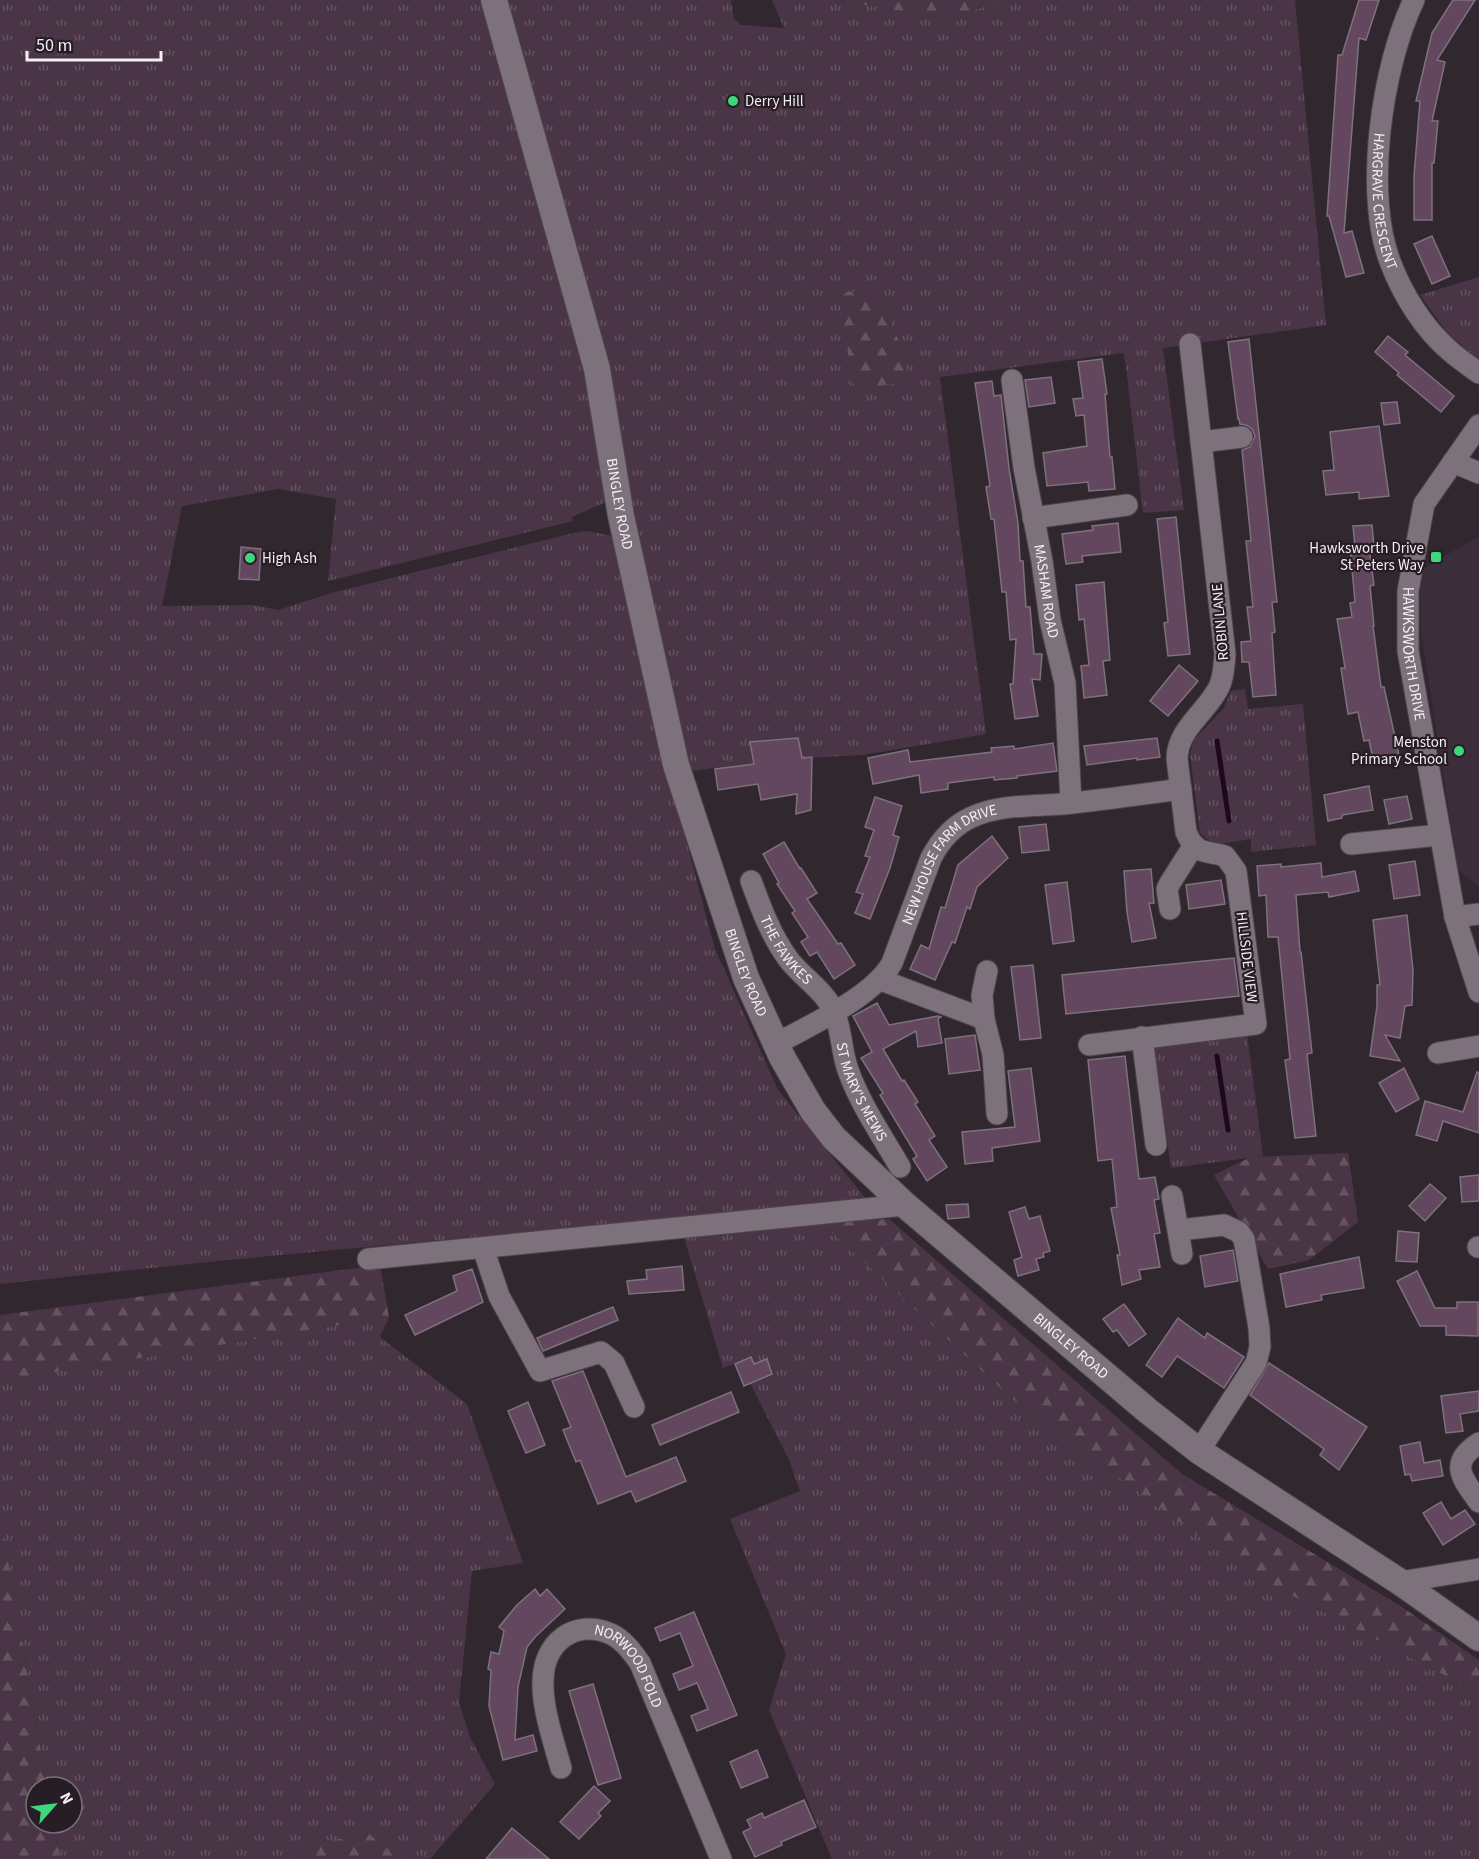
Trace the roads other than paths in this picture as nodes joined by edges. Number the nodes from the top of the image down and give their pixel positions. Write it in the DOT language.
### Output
graph roads {
  1 [pos="494,0"];
  2 [pos="1414,0"];
  3 [pos="1190,344"];
  4 [pos="1479,373"];
  5 [pos="1012,380"];
  6 [pos="1479,425"];
  7 [pos="1242,437"];
  8 [pos="1201,442"];
  9 [pos="1453,462"];
  10 [pos="1479,473"];
  11 [pos="1127,505"];
  12 [pos="1033,518"];
  13 [pos="1181,789"];
  14 [pos="1071,803"];
  15 [pos="1439,835"];
  16 [pos="1351,844"];
  17 [pos="1194,845"];
  18 [pos="751,881"];
  19 [pos="1170,909"];
  20 [pos="1479,914"];
  21 [pos="1455,918"];
  22 [pos="987,971"];
  23 [pos="881,980"];
  24 [pos="1479,992"];
  25 [pos="834,1011"];
  26 [pos="984,1019"];
  27 [pos="1142,1037"];
  28 [pos="776,1044"];
  29 [pos="1089,1045"];
  30 [pos="1479,1046"];
  31 [pos="1438,1053"];
  32 [pos="997,1114"];
  33 [pos="1156,1145"];
  34 [pos="900,1167"];
  35 [pos="1172,1196"];
  36 [pos="905,1205"];
  37 [pos="1179,1230"];
  38 [pos="483,1248"];
  39 [pos="1182,1254"];
  40 [pos="368,1259"];
  41 [pos="634,1407"];
  42 [pos="1479,1443"];
  43 [pos="1199,1451"];
  44 [pos="1479,1502"];
  45 [pos="1479,1569"];
  46 [pos="1400,1582"];
  47 [pos="1479,1638"];
  48 [pos="561,1768"];
  49 [pos="721,1859"];
  1 -- 28 [label="street, BINGLEY ROAD"];
  2 -- 4 [label="street, HARGRAVE CRESCENT"];
  3 -- 8 [label="street, ROBIN LANE"];
  5 -- 12 [label="street, MASHAM ROAD"];
  6 -- 9 [label="street, HAWKSWORTH DRIVE"];
  7 -- 8 [label="street"];
  8 -- 13 [label="street, ROBIN LANE"];
  9 -- 10 [label="street"];
  9 -- 15 [label="street, HAWKSWORTH DRIVE"];
  11 -- 12 [label="street"];
  12 -- 14 [label="street, MASHAM ROAD"];
  13 -- 14 [label="street, NEW HOUSE FARM DRIVE"];
  13 -- 17 [label="street"];
  14 -- 23 [label="street, NEW HOUSE FARM DRIVE"];
  15 -- 16 [label="street"];
  15 -- 21 [label="street, HAWKSWORTH DRIVE"];
  17 -- 19 [label="street"];
  17 -- 27 [label="street, HILLSIDE VIEW"];
  18 -- 25 [label="street, THE FAWKES"];
  20 -- 21 [label="street"];
  21 -- 24 [label="street, HAWKSWORTH DRIVE"];
  22 -- 26 [label="street"];
  23 -- 25 [label="street, NEW HOUSE FARM DRIVE"];
  23 -- 26 [label="street"];
  25 -- 28 [label="street, NEW HOUSE FARM DRIVE"];
  25 -- 34 [label="street, ST MARY'S MEWS"];
  26 -- 32 [label="street"];
  27 -- 29 [label="street, HILLSIDE VIEW"];
  27 -- 33 [label="street"];
  28 -- 36 [label="street, BINGLEY ROAD"];
  30 -- 31 [label="street"];
  35 -- 37 [label="street"];
  36 -- 38 [label="street"];
  36 -- 43 [label="street, BINGLEY ROAD"];
  37 -- 39 [label="street"];
  37 -- 43 [label="street"];
  38 -- 40 [label="street"];
  38 -- 41 [label="street"];
  42 -- 44 [label="street"];
  43 -- 46 [label="street, BINGLEY ROAD"];
  45 -- 46 [label="street"];
  46 -- 47 [label="street, BINGLEY ROAD"];
  48 -- 49 [label="street, NORWOOD FOLD"];
}
